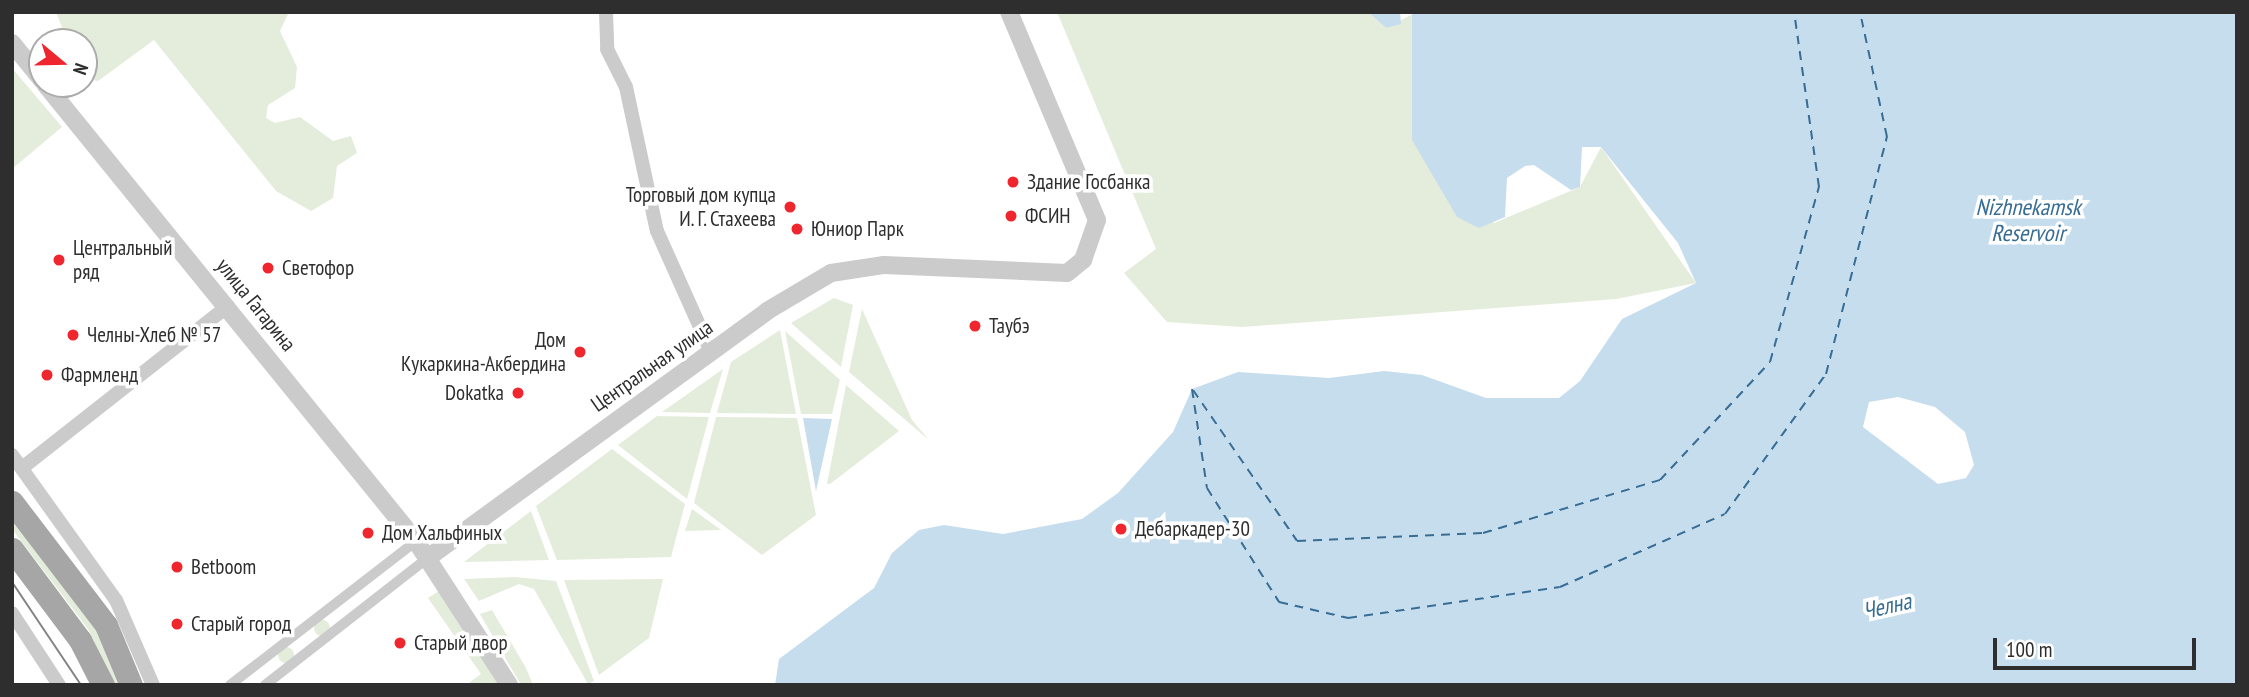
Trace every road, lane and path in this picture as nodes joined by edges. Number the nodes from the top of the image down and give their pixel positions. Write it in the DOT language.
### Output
graph roads {
  1 [pos="606,12"];
  2 [pos="1009,12"];
  3 [pos="12,43"];
  4 [pos="28,62"];
  5 [pos="57,98"];
  6 [pos="228,306"];
  7 [pos="711,352"];
  8 [pos="12,455"];
  9 [pos="22,468"];
  10 [pos="12,502"];
  11 [pos="416,541"];
  12 [pos="12,549"];
  13 [pos="429,557"];
  14 [pos="377,571"];
  15 [pos="390,588"];
  16 [pos="340,600"];
  17 [pos="328,609"];
  18 [pos="12,613"];
  19 [pos="352,617"];
  20 [pos="341,626"];
  21 [pos="304,628"];
  22 [pos="291,638"];
  23 [pos="135,645"];
  24 [pos="316,645"];
  25 [pos="304,655"];
  26 [pos="267,656"];
  27 [pos="254,667"];
  28 [pos="280,673"];
  29 [pos="266,684"];
  30 [pos="59,685"];
  31 [pos="103,685"];
  32 [pos="131,685"];
  33 [pos="142,685"];
  34 [pos="153,685"];
  35 [pos="230,685"];
  36 [pos="509,685"];
  1 -- 7 [label="street"];
  2 -- 7 [label="street, Центральная улица"];
  3 -- 4 [label="street, улица Гагарина"];
  5 -- 6 [label="street, улица Гагарина"];
  6 -- 9 [label="street"];
  6 -- 11 [label="street, улица Гагарина"];
  7 -- 13 [label="street, Центральная улица"];
  8 -- 9 [label="street"];
  9 -- 23 [label="street"];
  10 -- 32 [label="main road"];
  11 -- 13 [label="street, улица Гагарина"];
  11 -- 14 [label="street"];
  12 -- 31 [label="main road"];
  13 -- 15 [label="street, Центральная улица"];
  13 -- 36 [label="street, улица Гагарина"];
  14 -- 15 [label="street"];
  14 -- 16 [label="street"];
  15 -- 19 [label="street, Центральная улица"];
  16 -- 17 [label="street"];
  16 -- 19 [label="street"];
  17 -- 20 [label="street"];
  17 -- 21 [label="street"];
  18 -- 30 [label="street"];
  19 -- 20 [label="street, Центральная улица"];
  20 -- 24 [label="street, Центральная улица"];
  21 -- 22 [label="street"];
  21 -- 24 [label="street"];
  22 -- 25 [label="street"];
  22 -- 26 [label="street"];
  23 -- 33 [label="street"];
  23 -- 34 [label="street"];
  24 -- 25 [label="street, Центральная улица"];
  25 -- 28 [label="street, Центральная улица"];
  26 -- 27 [label="street"];
  26 -- 28 [label="street"];
  27 -- 29 [label="street"];
  27 -- 35 [label="street"];
  28 -- 29 [label="street, Центральная улица"];
}
